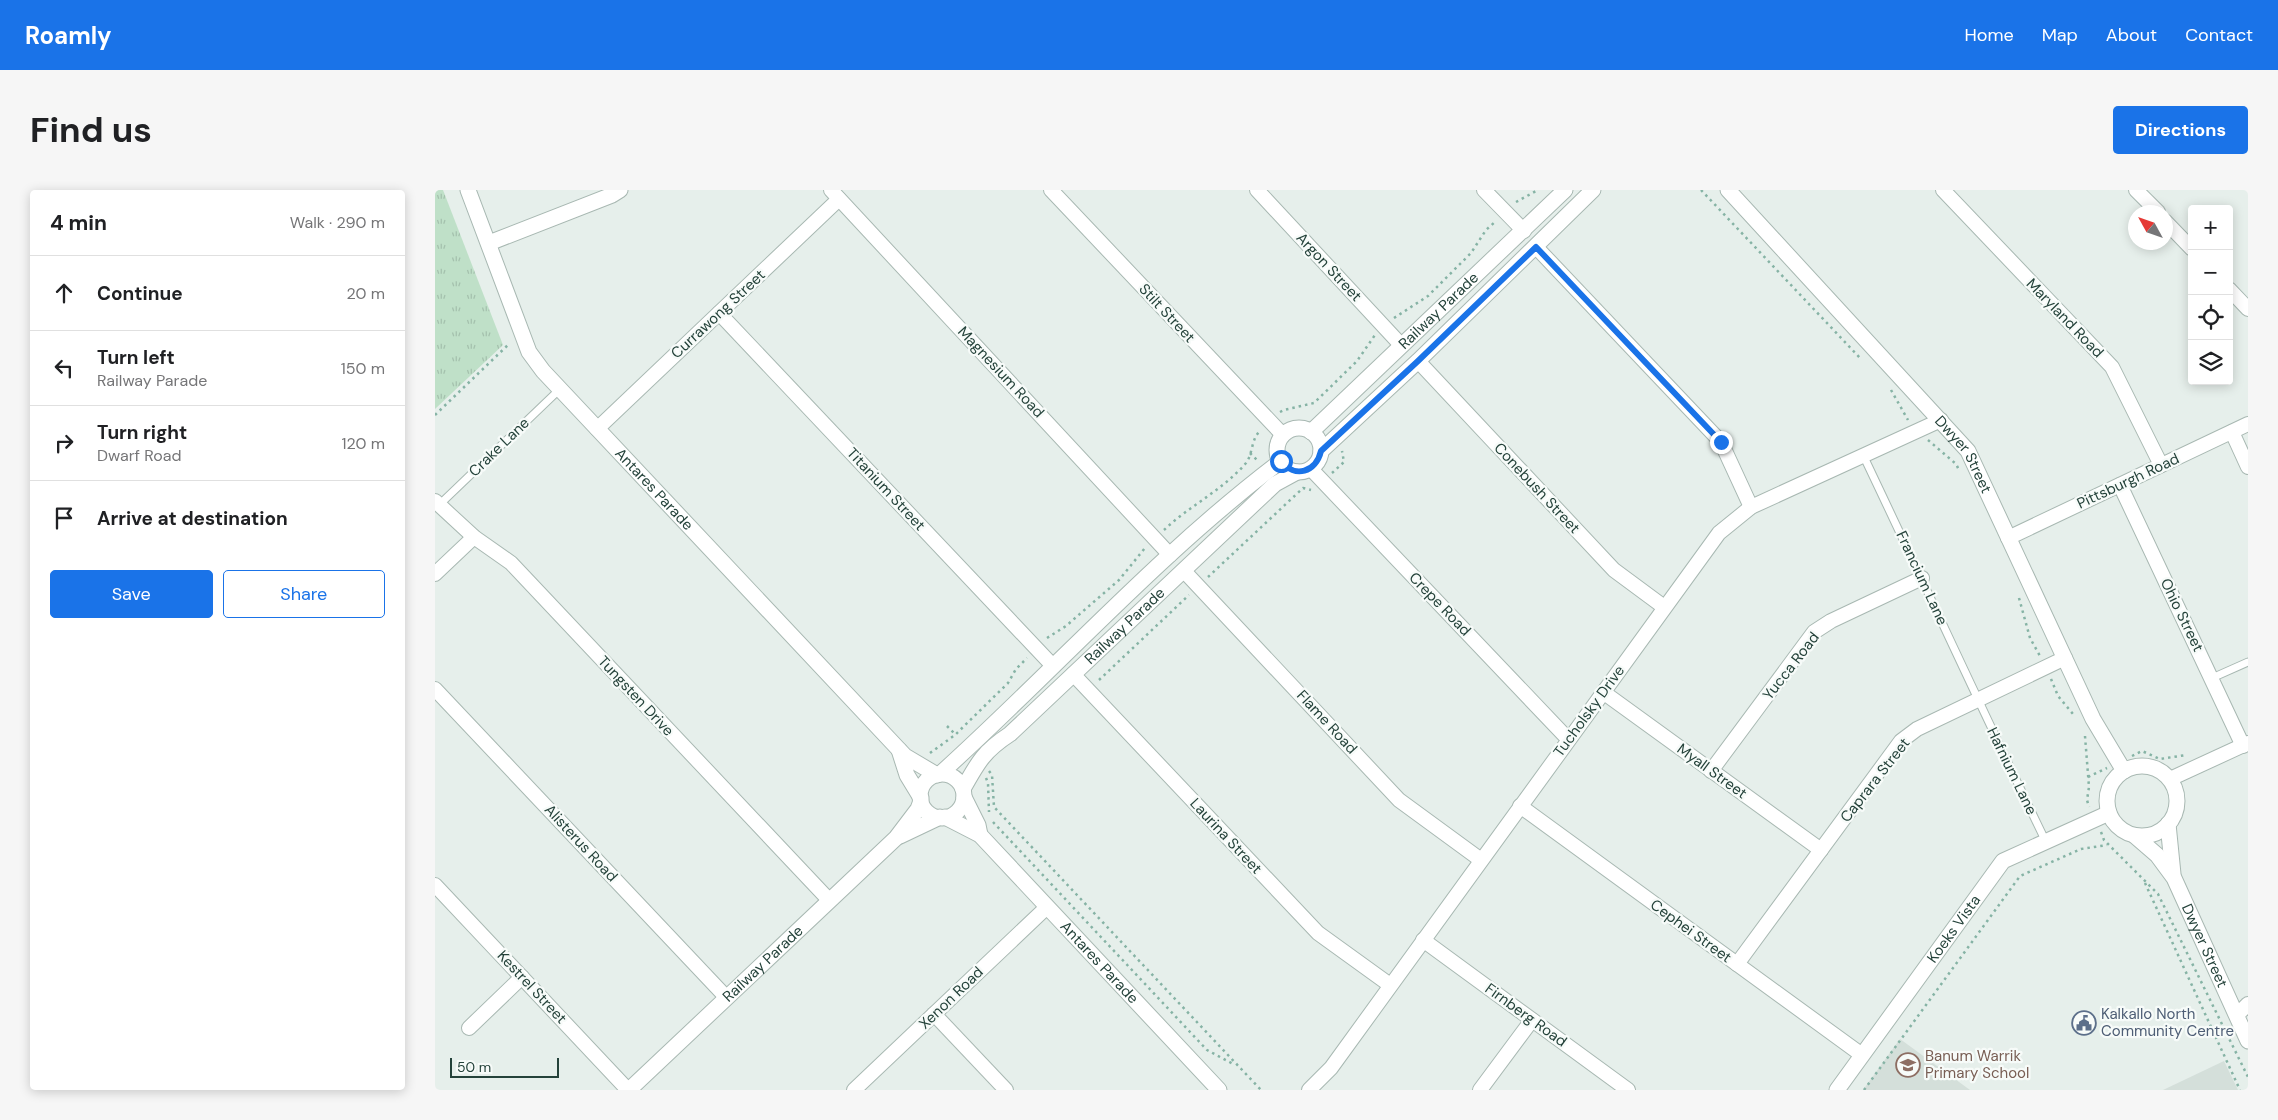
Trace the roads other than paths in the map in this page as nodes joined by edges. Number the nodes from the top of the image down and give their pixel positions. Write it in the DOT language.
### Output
graph roads {
  1 [pos="468,190"];
  2 [pos="620,190"];
  3 [pos="1051,190"];
  4 [pos="1257,190"];
  5 [pos="1484,190"];
  6 [pos="1565,190"];
  7 [pos="1593,190"];
  8 [pos="1728,190"];
  9 [pos="1943,190"];
  10 [pos="2136,190"];
  11 [pos="835,194"];
  12 [pos="2150,205"];
  13 [pos="2173,229"];
  14 [pos="1524,231"];
  15 [pos="489,243"];
  16 [pos="2188,245"];
  17 [pos="1536,247"];
  18 [pos="2233,293"];
  19 [pos="2248,309"];
  20 [pos="719,313"];
  21 [pos="1401,345"];
  22 [pos="1418,361"];
  23 [pos="560,389"];
  24 [pos="1941,420"];
  25 [pos="2248,424"];
  26 [pos="597,428"];
  27 [pos="1311,432"];
  28 [pos="2232,432"];
  29 [pos="1283,435"];
  30 [pos="1321,451"];
  31 [pos="1864,457"];
  32 [pos="1281,461"];
  33 [pos="2161,465"];
  34 [pos="2248,467"];
  35 [pos="1304,470"];
  36 [pos="2120,484"];
  37 [pos="437,503"];
  38 [pos="1751,507"];
  39 [pos="474,536"];
  40 [pos="2008,538"];
  41 [pos="1171,555"];
  42 [pos="1184,571"];
  43 [pos="435,574"];
  44 [pos="1922,578"];
  45 [pos="1664,607"];
  46 [pos="2065,658"];
  47 [pos="2248,662"];
  48 [pos="1053,666"];
  49 [pos="1073,674"];
  50 [pos="2212,678"];
  51 [pos="435,689"];
  52 [pos="1603,692"];
  53 [pos="1977,701"];
  54 [pos="1568,739"];
  55 [pos="2246,744"];
  56 [pos="899,750"];
  57 [pos="2122,766"];
  58 [pos="1711,771"];
  59 [pos="939,775"];
  60 [pos="2170,780"];
  61 [pos="963,793"];
  62 [pos="921,799"];
  63 [pos="1520,806"];
  64 [pos="2109,813"];
  65 [pos="942,818"];
  66 [pos="2168,824"];
  67 [pos="980,835"];
  68 [pos="2135,836"];
  69 [pos="896,838"];
  70 [pos="2046,842"];
  71 [pos="1821,850"];
  72 [pos="1481,860"];
  73 [pos="2174,878"];
  74 [pos="435,885"];
  75 [pos="829,900"];
  76 [pos="1047,906"];
  77 [pos="1423,940"];
  78 [pos="1737,964"];
  79 [pos="522,977"];
  80 [pos="1390,985"];
  81 [pos="726,997"];
  82 [pos="2248,1004"];
  83 [pos="935,1014"];
  84 [pos="2237,1014"];
  85 [pos="1532,1020"];
  86 [pos="469,1028"];
  87 [pos="2248,1041"];
  88 [pos="1863,1055"];
  89 [pos="628,1090"];
  90 [pos="854,1090"];
  91 [pos="1006,1090"];
  92 [pos="1219,1090"];
  93 [pos="1309,1090"];
  94 [pos="1480,1090"];
  95 [pos="1628,1090"];
  96 [pos="1837,1090"];
  1 -- 15 [label="street, Antares Parade"];
  2 -- 15 [label="street"];
  3 -- 29 [label="street, Stilt Street"];
  4 -- 21 [label="street, Argon Street"];
  5 -- 14 [label="street"];
  6 -- 14 [label="street, Railway Parade"];
  7 -- 17 [label="street, Railway Parade"];
  8 -- 24 [label="street, Dwyer Street"];
  9 -- 33 [label="street, Maryland Road"];
  10 -- 12 [label="street"];
  11 -- 20 [label="street, Currawong Street"];
  11 -- 41 [label="street, Magnesium Road"];
  13 -- 16 [label="street"];
  14 -- 21 [label="street, Railway Parade"];
  15 -- 23 [label="street, Antares Parade"];
  17 -- 22 [label="street, Railway Parade"];
  17 -- 38 [label="street"];
  18 -- 19 [label="street"];
  20 -- 26 [label="street, Currawong Street"];
  20 -- 48 [label="street, Titanium Street"];
  21 -- 27 [label="street, Railway Parade"];
  22 -- 30 [label="street, Railway Parade"];
  22 -- 45 [label="street, Conebush Street"];
  23 -- 26 [label="street, Antares Parade"];
  23 -- 37 [label="lane, Crake Lane"];
  24 -- 31 [label="street, Tucholsky Drive"];
  24 -- 40 [label="street, Dwyer Street"];
  25 -- 28 [label="street, Pittsburgh Road"];
  26 -- 56 [label="street, Antares Parade"];
  27 -- 29 [label="street"];
  27 -- 30 [label="street"];
  28 -- 33 [label="street, Pittsburgh Road"];
  28 -- 34 [label="street"];
  29 -- 32 [label="street"];
  30 -- 35 [label="street"];
  31 -- 38 [label="street, Tucholsky Drive"];
  31 -- 44 [label="lane, Francium Lane"];
  32 -- 35 [label="street"];
  32 -- 41 [label="street, Railway Parade"];
  33 -- 36 [label="street, Pittsburgh Road"];
  35 -- 42 [label="street, Railway Parade"];
  35 -- 54 [label="street, Crepe Road"];
  36 -- 40 [label="street, Pittsburgh Road"];
  36 -- 50 [label="street, Ohio Street"];
  37 -- 39 [label="street, Tungsten Drive"];
  38 -- 45 [label="street, Tucholsky Drive"];
  39 -- 43 [label="street"];
  39 -- 75 [label="street, Tungsten Drive"];
  40 -- 46 [label="street, Dwyer Street"];
  41 -- 48 [label="street, Railway Parade"];
  42 -- 49 [label="street, Railway Parade"];
  42 -- 72 [label="street, Flame Road"];
  44 -- 53 [label="lane, Francium Lane"];
  44 -- 58 [label="street, Yucca Road"];
  45 -- 52 [label="street, Tucholsky Drive"];
  46 -- 53 [label="street, Caprara Street"];
  46 -- 57 [label="street, Dwyer Street"];
  47 -- 50 [label="lane"];
  48 -- 59 [label="street, Railway Parade"];
  49 -- 61 [label="street, Railway Parade"];
  49 -- 80 [label="street, Laurina Street"];
  50 -- 55 [label="street, Ohio Street"];
  51 -- 81 [label="street, Alisterus Road"];
  52 -- 54 [label="street, Tucholsky Drive"];
  52 -- 58 [label="street, Myall Street"];
  53 -- 70 [label="lane, Hafnium Lane"];
  53 -- 71 [label="street, Caprara Street"];
  54 -- 63 [label="street, Tucholsky Drive"];
  55 -- 60 [label="street"];
  56 -- 59 [label="street, Antares Parade"];
  56 -- 62 [label="street, Antares Parade"];
  57 -- 60 [label="street"];
  57 -- 64 [label="street"];
  58 -- 71 [label="street, Myall Street"];
  59 -- 61 [label="street"];
  59 -- 62 [label="street"];
  60 -- 66 [label="street"];
  61 -- 65 [label="street"];
  61 -- 67 [label="street, Antares Parade"];
  62 -- 65 [label="street"];
  62 -- 69 [label="street, Railway Parade"];
  63 -- 72 [label="street, Tucholsky Drive"];
  63 -- 78 [label="street, Cephei Street"];
  64 -- 68 [label="street"];
  64 -- 70 [label="street, Koeks Vista"];
  65 -- 67 [label="street, Antares Parade"];
  65 -- 69 [label="street, Railway Parade"];
  66 -- 68 [label="street"];
  66 -- 73 [label="street, Dwyer Street"];
  67 -- 76 [label="street, Antares Parade"];
  68 -- 73 [label="street, Dwyer Street"];
  69 -- 75 [label="street, Railway Parade"];
  70 -- 88 [label="street, Koeks Vista"];
  71 -- 78 [label="street, Caprara Street"];
  72 -- 77 [label="street, Tucholsky Drive"];
  73 -- 84 [label="street, Dwyer Street"];
  74 -- 79 [label="street, Kestrel Street"];
  75 -- 81 [label="street, Railway Parade"];
  76 -- 83 [label="street, Xenon Road"];
  76 -- 92 [label="street, Antares Parade"];
  77 -- 80 [label="street, Tucholsky Drive"];
  77 -- 85 [label="street, Firnberg Road"];
  78 -- 88 [label="street, Cephei Street"];
  79 -- 86 [label="street"];
  79 -- 89 [label="street, Kestrel Street"];
  80 -- 93 [label="street, Tucholsky Drive"];
  81 -- 89 [label="street, Railway Parade"];
  82 -- 84 [label="street"];
  83 -- 90 [label="street, Xenon Road"];
  83 -- 91 [label="street"];
  84 -- 87 [label="street, Dwyer Street"];
  85 -- 94 [label="street"];
  85 -- 95 [label="street, Firnberg Road"];
  88 -- 96 [label="street, Koeks Vista"];
}
